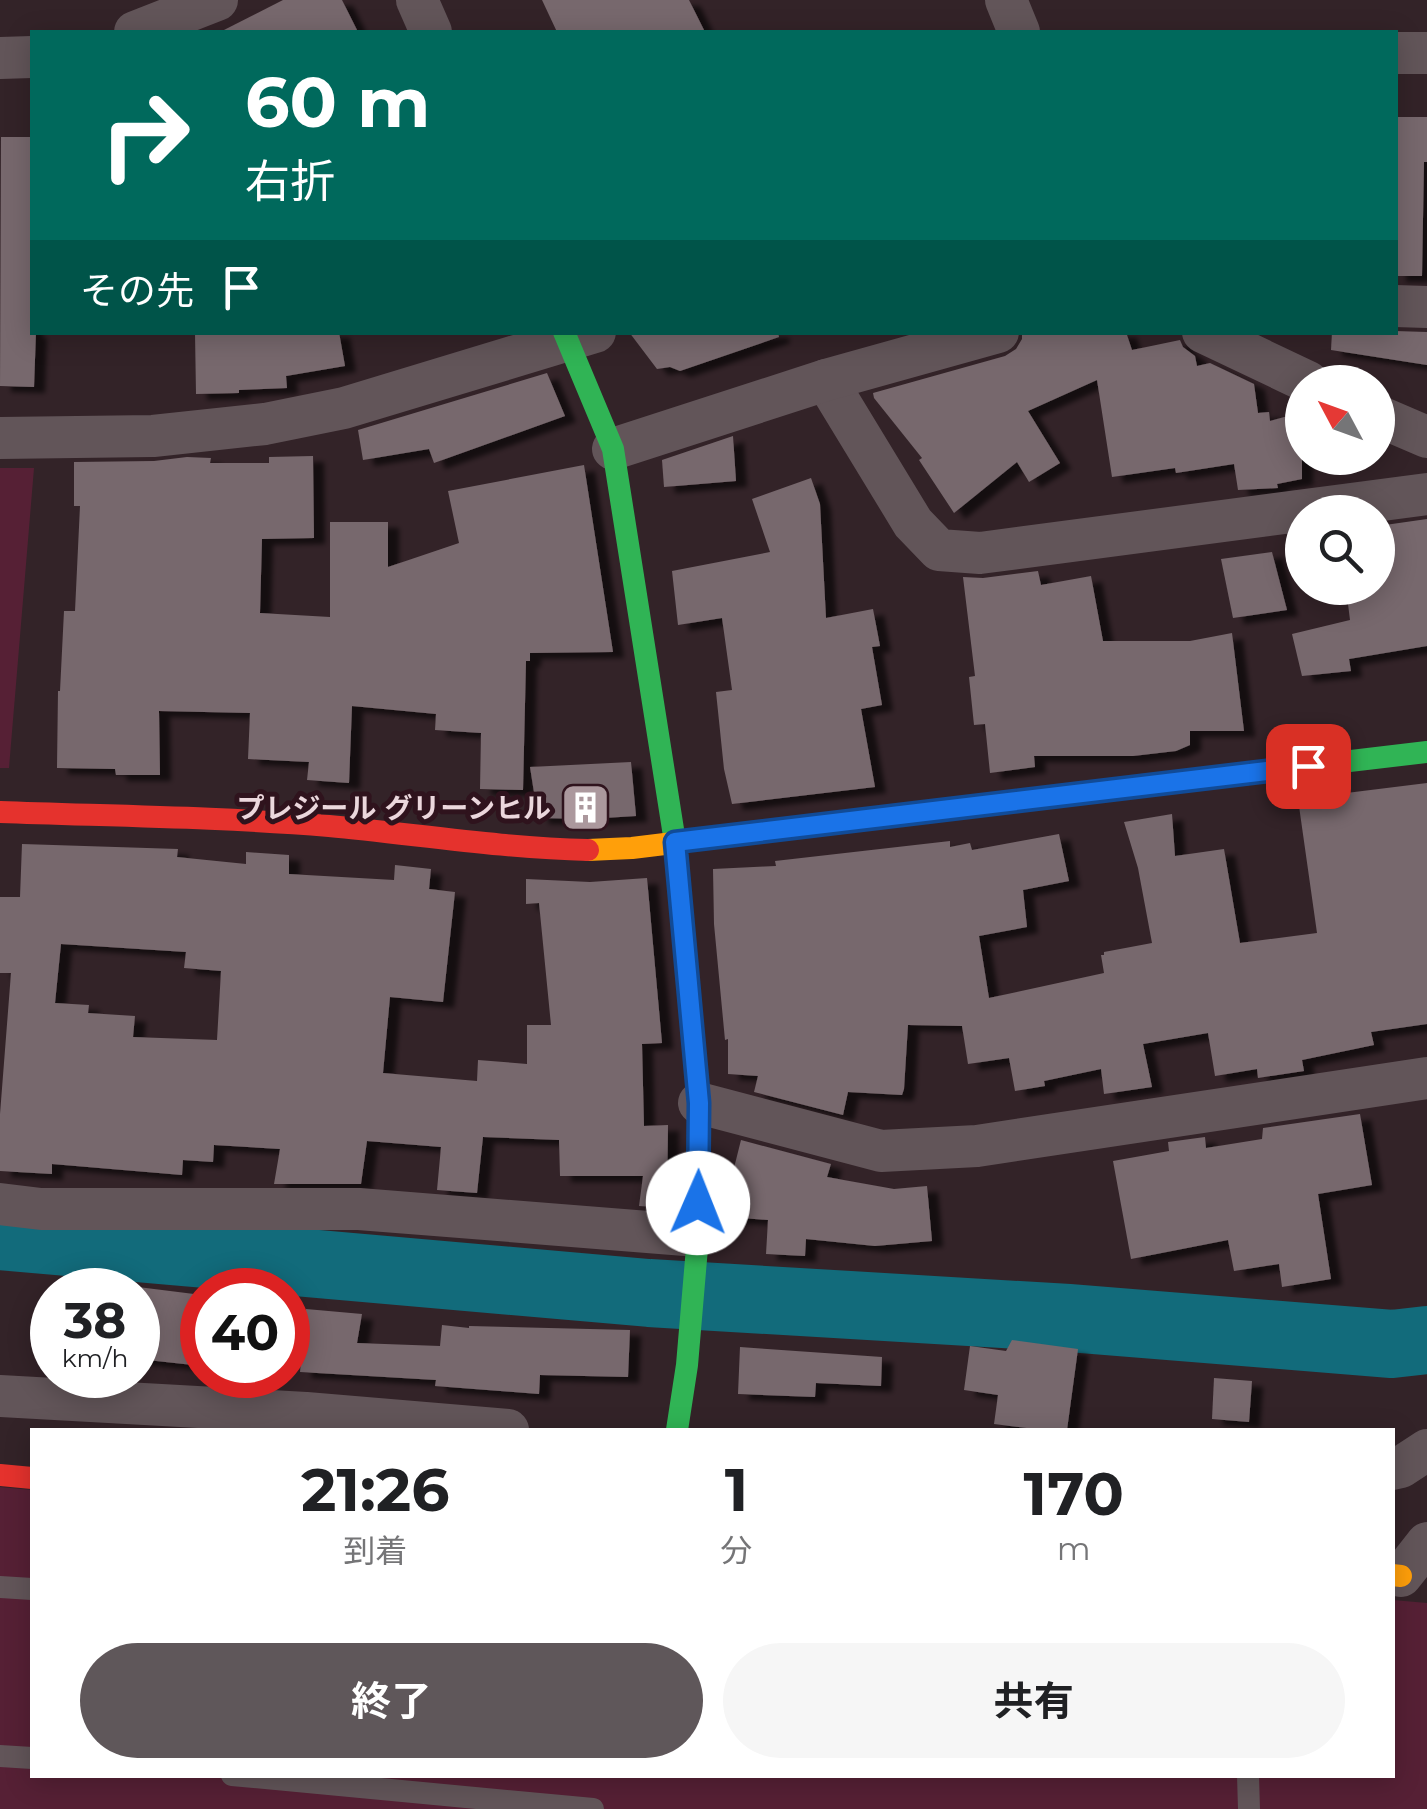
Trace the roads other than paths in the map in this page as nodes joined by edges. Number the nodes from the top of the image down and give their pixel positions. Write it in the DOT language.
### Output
graph roads {
  1 [pos="217,0"];
  2 [pos="417,0"];
  3 [pos="1006,0"];
  4 [pos="140,30"];
  5 [pos="430,30"];
  6 [pos="1018,30"];
  7 [pos="1398,53"];
  8 [pos="1427,53"];
  9 [pos="0,58"];
  10 [pos="30,58"];
  11 [pos="1398,306"];
  12 [pos="1427,307"];
  13 [pos="987,335"];
  14 [pos="1209,335"];
  15 [pos="576,336"];
  16 [pos="1285,371"];
  17 [pos="826,380"];
  18 [pos="1395,423"];
  19 [pos="1427,437"];
  20 [pos="0,438"];
  21 [pos="613,449"];
  22 [pos="1427,494"];
  23 [pos="1427,752"];
  24 [pos="0,812"];
  25 [pos="675,842"];
  26 [pos="1427,1078"];
  27 [pos="699,1103"];
  28 [pos="0,1204"];
  29 [pos="696,1256"];
  30 [pos="0,1396"];
  31 [pos="484,1428"];
  32 [pos="677,1428"];
  33 [pos="1427,1450"];
  34 [pos="1395,1468"];
  35 [pos="0,1475"];
  36 [pos="30,1478"];
  37 [pos="0,1587"];
  38 [pos="30,1589"];
  39 [pos="0,1756"];
  40 [pos="30,1758"];
  41 [pos="264,1778"];
  42 [pos="1248,1778"];
  43 [pos="593,1809"];
  44 [pos="1249,1809"];
  1 -- 4 [label="street"];
  2 -- 5 [label="street"];
  3 -- 6 [label="street"];
  7 -- 8 [label="street"];
  9 -- 10 [label="street"];
  11 -- 12 [label="street"];
  13 -- 17 [label="street"];
  14 -- 16 [label="street"];
  15 -- 20 [label="street"];
  15 -- 21 [label="street"];
  17 -- 21 [label="street"];
  17 -- 22 [label="street"];
  18 -- 19 [label="street"];
  21 -- 25 [label="street"];
  23 -- 25 [label="street"];
  24 -- 25 [label="street"];
  25 -- 27 [label="street"];
  26 -- 27 [label="street"];
  27 -- 29 [label="street"];
  28 -- 29 [label="street"];
  29 -- 32 [label="street"];
  30 -- 31 [label="street"];
  33 -- 34 [label="street"];
  35 -- 36 [label="street"];
  37 -- 38 [label="lane"];
  39 -- 40 [label="lane"];
  41 -- 43 [label="lane"];
  42 -- 44 [label="lane"];
}
